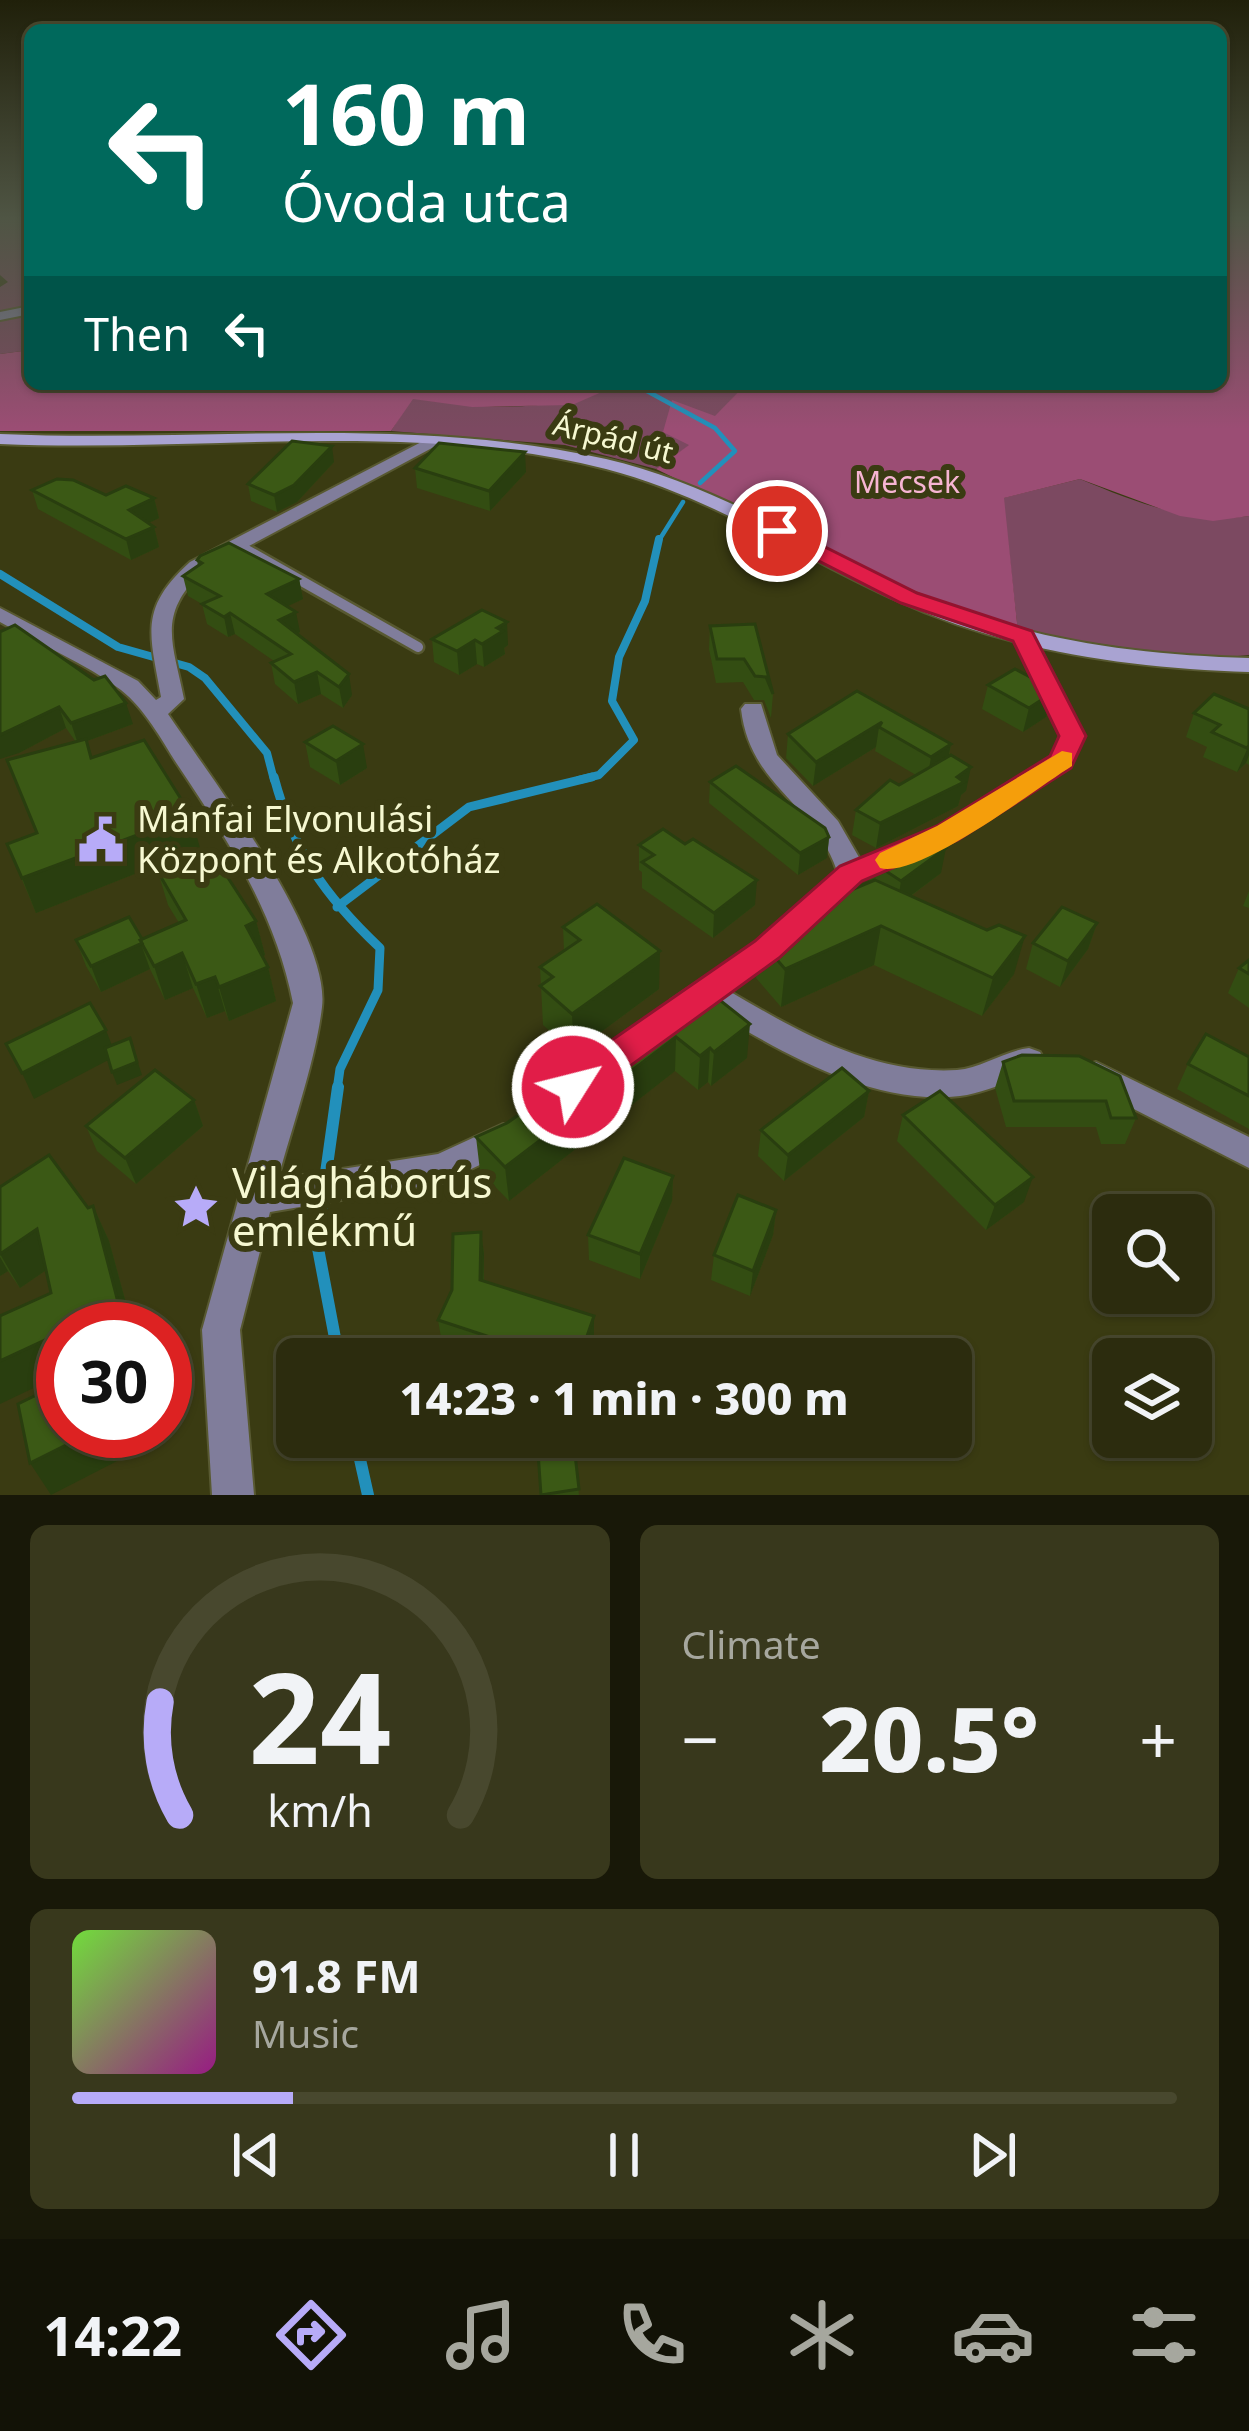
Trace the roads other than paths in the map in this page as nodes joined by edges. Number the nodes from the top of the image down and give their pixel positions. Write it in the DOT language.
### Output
graph roads {
  1 [pos="0,439"];
  2 [pos="437,441"];
  3 [pos="238,544"];
  4 [pos="0,614"];
  5 [pos="1023,636"];
  6 [pos="418,647"];
  7 [pos="1249,665"];
  8 [pos="753,710"];
  9 [pos="155,712"];
  10 [pos="851,873"];
  11 [pos="705,992"];
  12 [pos="650,1031"];
  13 [pos="535,1115"];
  14 [pos="1249,1153"];
  15 [pos="274,1195"];
  16 [pos="233,1495"];
  1 -- 2 [label="main road, Árpád út"];
  2 -- 3 [label="street"];
  2 -- 5 [label="main road, Árpád út"];
  3 -- 6 [label="lane"];
  3 -- 9 [label="street"];
  4 -- 9 [label="street"];
  5 -- 7 [label="main road, Árpád út"];
  5 -- 10 [label="street"];
  8 -- 10 [label="street"];
  9 -- 15 [label="street"];
  10 -- 11 [label="street"];
  11 -- 12 [label="street"];
  11 -- 14 [label="street"];
  13 -- 15 [label="street"];
  15 -- 16 [label="street"];
}
